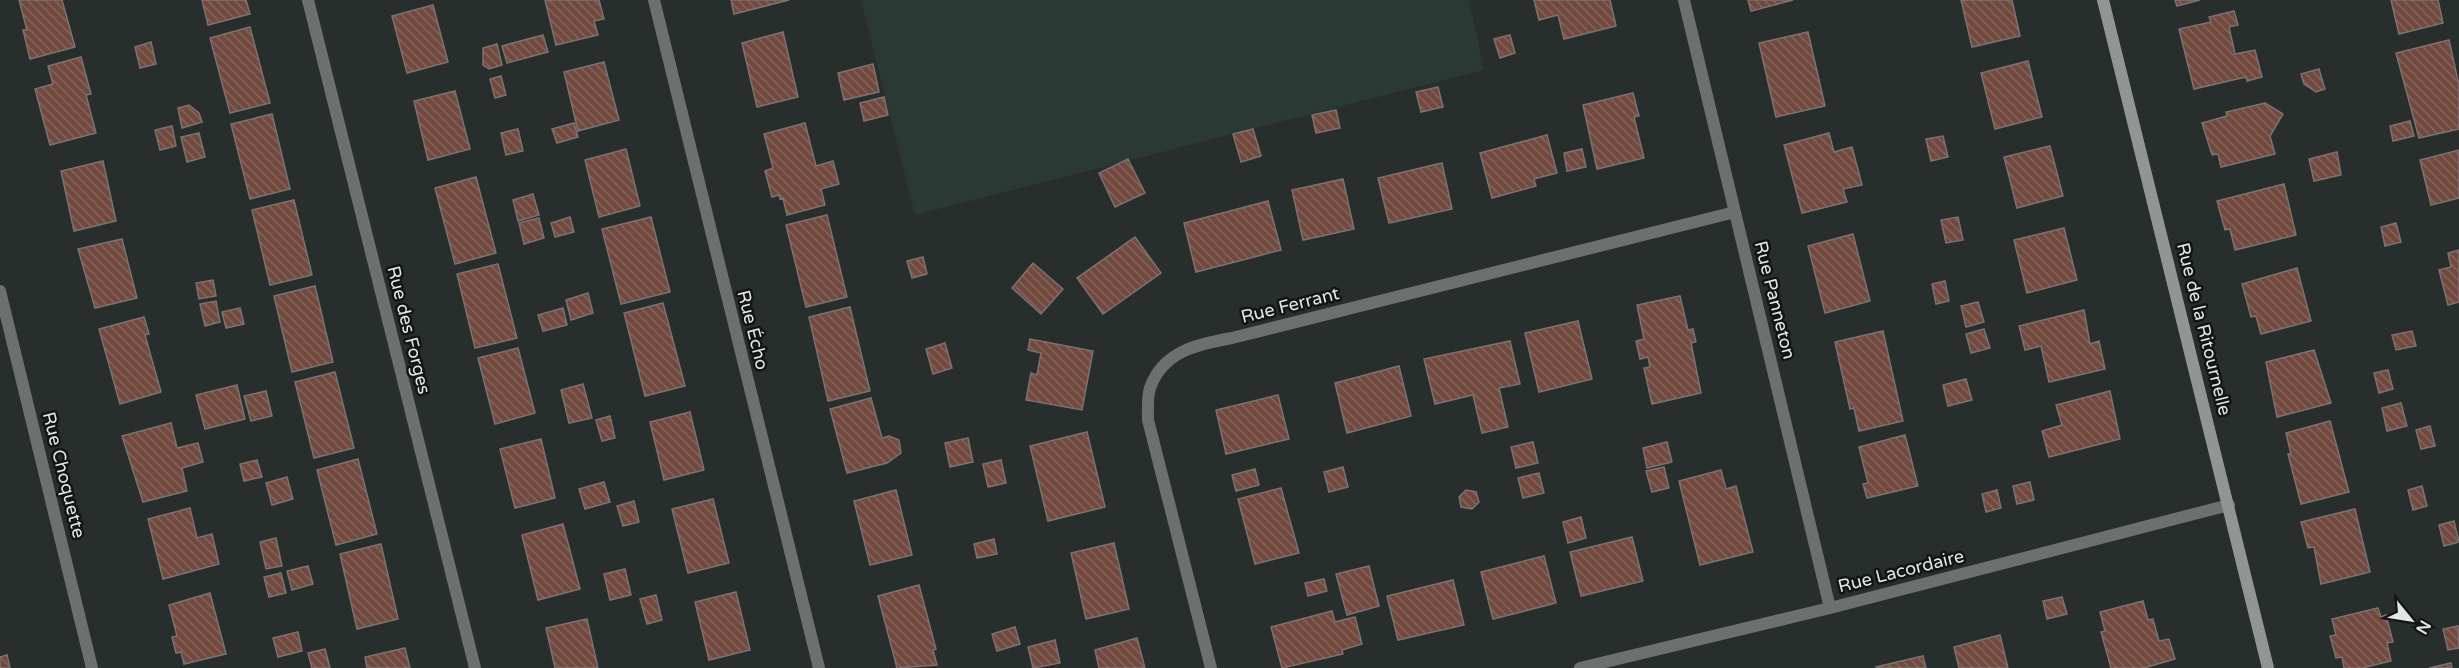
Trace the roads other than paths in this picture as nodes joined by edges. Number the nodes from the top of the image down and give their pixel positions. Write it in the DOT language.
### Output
graph roads {
  1 [pos="308,0"];
  2 [pos="654,0"];
  3 [pos="1684,0"];
  4 [pos="2103,0"];
  5 [pos="1735,212"];
  6 [pos="0,291"];
  7 [pos="2229,505"];
  8 [pos="1830,608"];
  9 [pos="92,668"];
  10 [pos="475,668"];
  11 [pos="819,668"];
  12 [pos="1211,668"];
  13 [pos="1580,668"];
  14 [pos="2268,668"];
  1 -- 10 [label="street, Rue des Forges"];
  2 -- 11 [label="street, Rue Écho"];
  3 -- 5 [label="street, Rue Panneton"];
  4 -- 7 [label="street, Rue de la Ritournelle"];
  5 -- 8 [label="street, Rue Panneton"];
  5 -- 12 [label="street, Rue Ferrant"];
  6 -- 9 [label="street, Rue Choquette"];
  7 -- 8 [label="street, Rue Lacordaire"];
  7 -- 14 [label="street, Rue de la Ritournelle"];
  8 -- 13 [label="street, Rue Lacordaire"];
}
